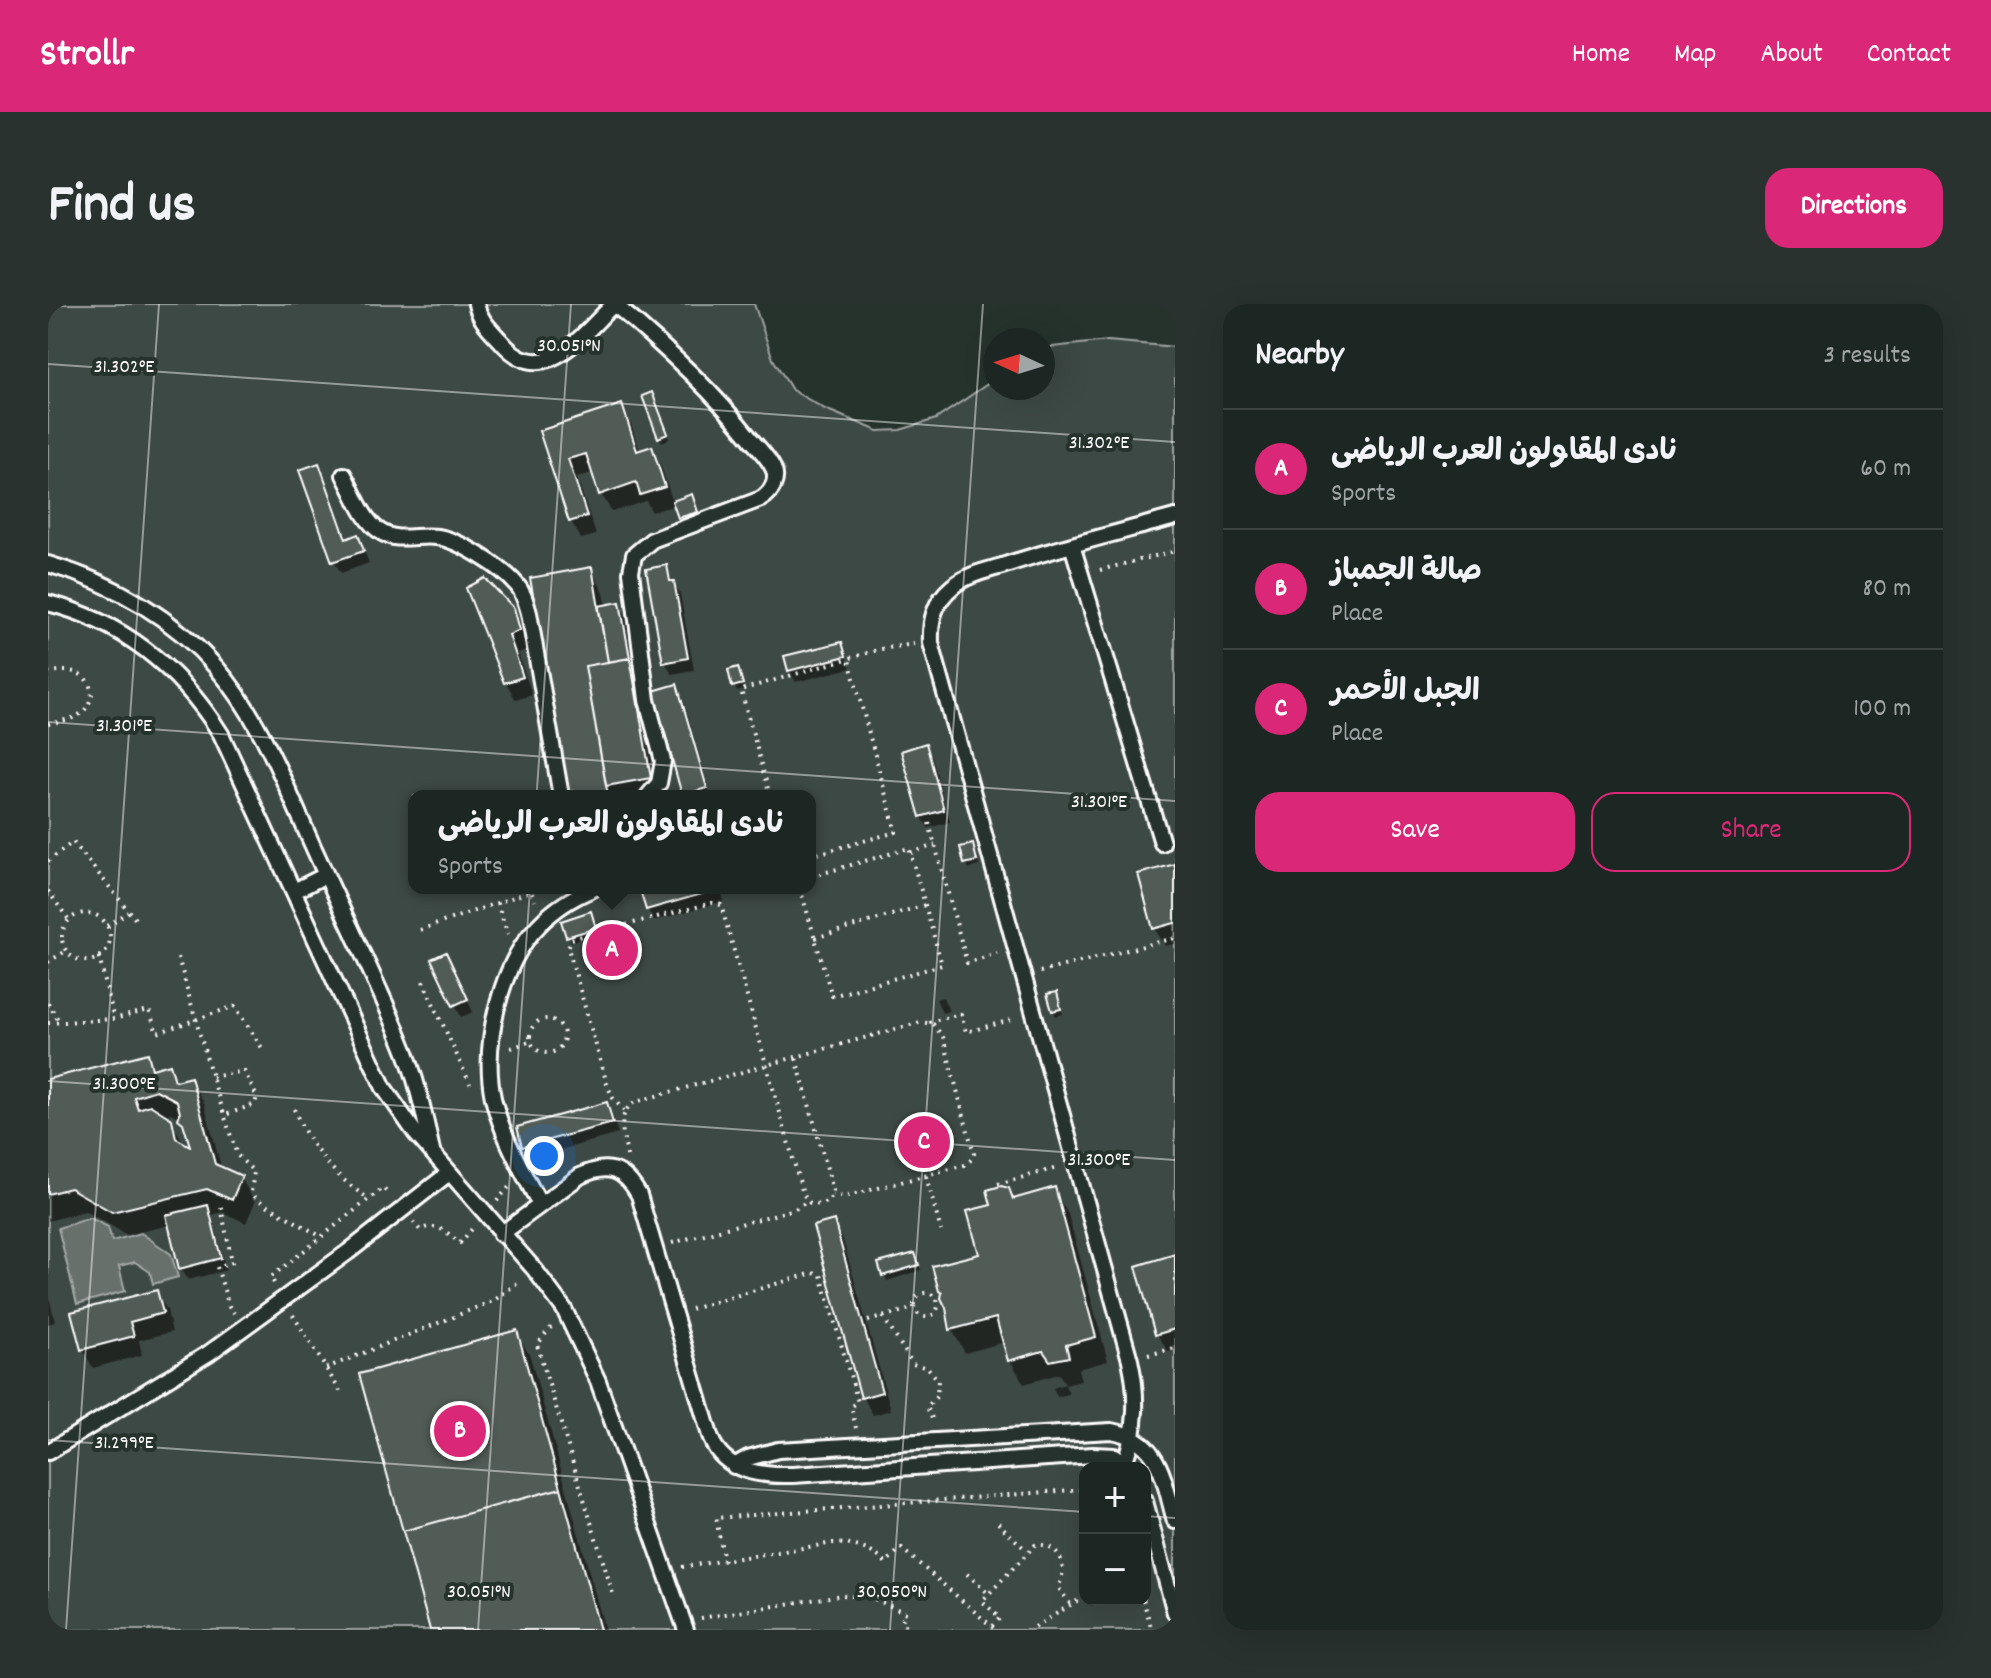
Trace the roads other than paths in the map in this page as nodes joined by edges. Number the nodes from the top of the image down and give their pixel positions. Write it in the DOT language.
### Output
graph roads {
  1 [pos="476,304"];
  2 [pos="614,304"];
  3 [pos="344,475"];
  4 [pos="1175,517"];
  5 [pos="1072,545"];
  6 [pos="48,564"];
  7 [pos="48,603"];
  8 [pos="560,790"];
  9 [pos="653,790"];
  10 [pos="1162,843"];
  11 [pos="326,875"];
  12 [pos="294,891"];
  13 [pos="583,894"];
  14 [pos="433,1155"];
  15 [pos="449,1173"];
  16 [pos="540,1205"];
  17 [pos="501,1234"];
  18 [pos="1134,1437"];
  19 [pos="48,1452"];
  20 [pos="1123,1462"];
  21 [pos="1129,1462"];
  22 [pos="734,1466"];
  23 [pos="1175,1521"];
  24 [pos="1151,1523"];
  25 [pos="1175,1613"];
  26 [pos="684,1625"];
  1 -- 2 [label="lane"];
  2 -- 9 [label="lane"];
  3 -- 8 [label="lane"];
  4 -- 5 [label="lane"];
  5 -- 10 [label="lane"];
  5 -- 18 [label="lane"];
  6 -- 11 [label="lane"];
  7 -- 12 [label="lane"];
  11 -- 12 [label="lane"];
  11 -- 14 [label="lane"];
  12 -- 14 [label="lane"];
  13 -- 16 [label="lane"];
  14 -- 15 [label="lane"];
  15 -- 17 [label="lane"];
  15 -- 19 [label="lane"];
  16 -- 17 [label="lane"];
  16 -- 22 [label="lane"];
  17 -- 26 [label="lane"];
  18 -- 21 [label="lane"];
  18 -- 22 [label="lane"];
  18 -- 23 [label="lane"];
  20 -- 22 [label="lane"];
  24 -- 25 [label="lane"];
}
